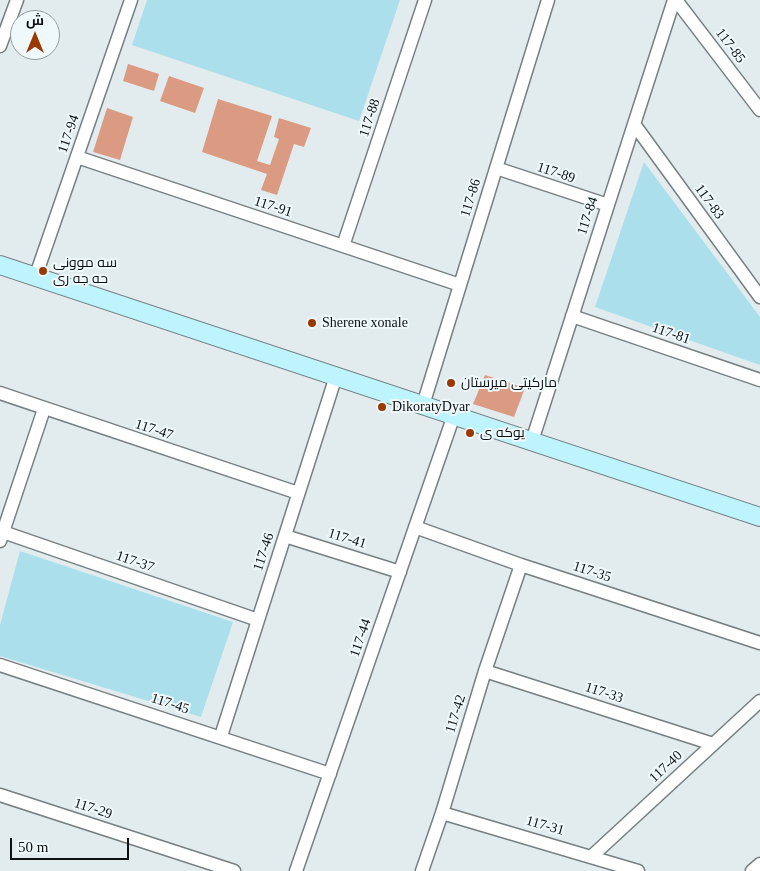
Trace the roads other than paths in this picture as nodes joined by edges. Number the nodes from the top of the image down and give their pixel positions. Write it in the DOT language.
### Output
graph roads {
  1 [pos="17,0"];
  2 [pos="131,0"];
  3 [pos="424,0"];
  4 [pos="548,0"];
  5 [pos="675,0"];
  6 [pos="0,46"];
  7 [pos="760,110"];
  8 [pos="634,124"];
  9 [pos="77,157"];
  10 [pos="496,168"];
  11 [pos="608,205"];
  12 [pos="343,246"];
  13 [pos="0,265"];
  14 [pos="35,278"];
  15 [pos="460,285"];
  16 [pos="760,297"];
  17 [pos="572,316"];
  18 [pos="336,376"];
  19 [pos="760,380"];
  20 [pos="0,393"];
  21 [pos="423,405"];
  22 [pos="44,409"];
  23 [pos="454,414"];
  24 [pos="532,441"];
  25 [pos="298,493"];
  26 [pos="760,517"];
  27 [pos="415,527"];
  28 [pos="285,536"];
  29 [pos="1,537"];
  30 [pos="521,565"];
  31 [pos="400,572"];
  32 [pos="258,620"];
  33 [pos="760,643"];
  34 [pos="0,665"];
  35 [pos="485,671"];
  36 [pos="760,701"];
  37 [pos="221,736"];
  38 [pos="713,744"];
  39 [pos="330,774"];
  40 [pos="0,795"];
  41 [pos="442,813"];
  42 [pos="592,856"];
  43 [pos="760,864"];
  44 [pos="233,871"];
  45 [pos="296,871"];
  46 [pos="422,871"];
  47 [pos="638,871"];
  48 [pos="752,871"];
  1 -- 6 [label="street"];
  2 -- 9 [label="street, 117-94"];
  3 -- 12 [label="street, 117-88"];
  4 -- 10 [label="street, 117-86"];
  5 -- 7 [label="street, 117-85"];
  5 -- 8 [label="street, 117-84"];
  8 -- 11 [label="street, 117-84"];
  8 -- 16 [label="street, 117-83"];
  9 -- 12 [label="street, 117-91"];
  9 -- 14 [label="street, 117-94"];
  10 -- 11 [label="street, 117-89"];
  10 -- 15 [label="street, 117-86"];
  11 -- 17 [label="street, 117-84"];
  12 -- 15 [label="street, 117-91"];
  13 -- 14 [label="street"];
  14 -- 18 [label="street"];
  15 -- 21 [label="street, 117-86"];
  17 -- 19 [label="street, 117-81"];
  17 -- 24 [label="street, 117-84"];
  18 -- 21 [label="street"];
  18 -- 25 [label="street, 117-46"];
  20 -- 22 [label="street, 117-47"];
  21 -- 23 [label="street"];
  22 -- 25 [label="street, 117-47"];
  22 -- 29 [label="street"];
  23 -- 24 [label="street"];
  23 -- 27 [label="street, 117-44"];
  24 -- 26 [label="street"];
  25 -- 28 [label="street, 117-46"];
  27 -- 30 [label="street, 117-35"];
  27 -- 31 [label="street, 117-44"];
  28 -- 31 [label="street, 117-41"];
  28 -- 32 [label="street, 117-46"];
  29 -- 32 [label="street, 117-37"];
  30 -- 33 [label="street, 117-35"];
  30 -- 35 [label="street, 117-42"];
  31 -- 39 [label="street, 117-44"];
  32 -- 37 [label="street, 117-46"];
  34 -- 37 [label="street, 117-45"];
  35 -- 38 [label="street, 117-33"];
  35 -- 41 [label="street, 117-42"];
  36 -- 38 [label="street, 117-40"];
  37 -- 39 [label="street, 117-45"];
  38 -- 42 [label="street, 117-40"];
  39 -- 45 [label="street, 117-44"];
  40 -- 44 [label="street, 117-29"];
  41 -- 42 [label="street, 117-31"];
  41 -- 46 [label="street, 117-42"];
  42 -- 47 [label="street, 117-31"];
  43 -- 48 [label="street"];
}
